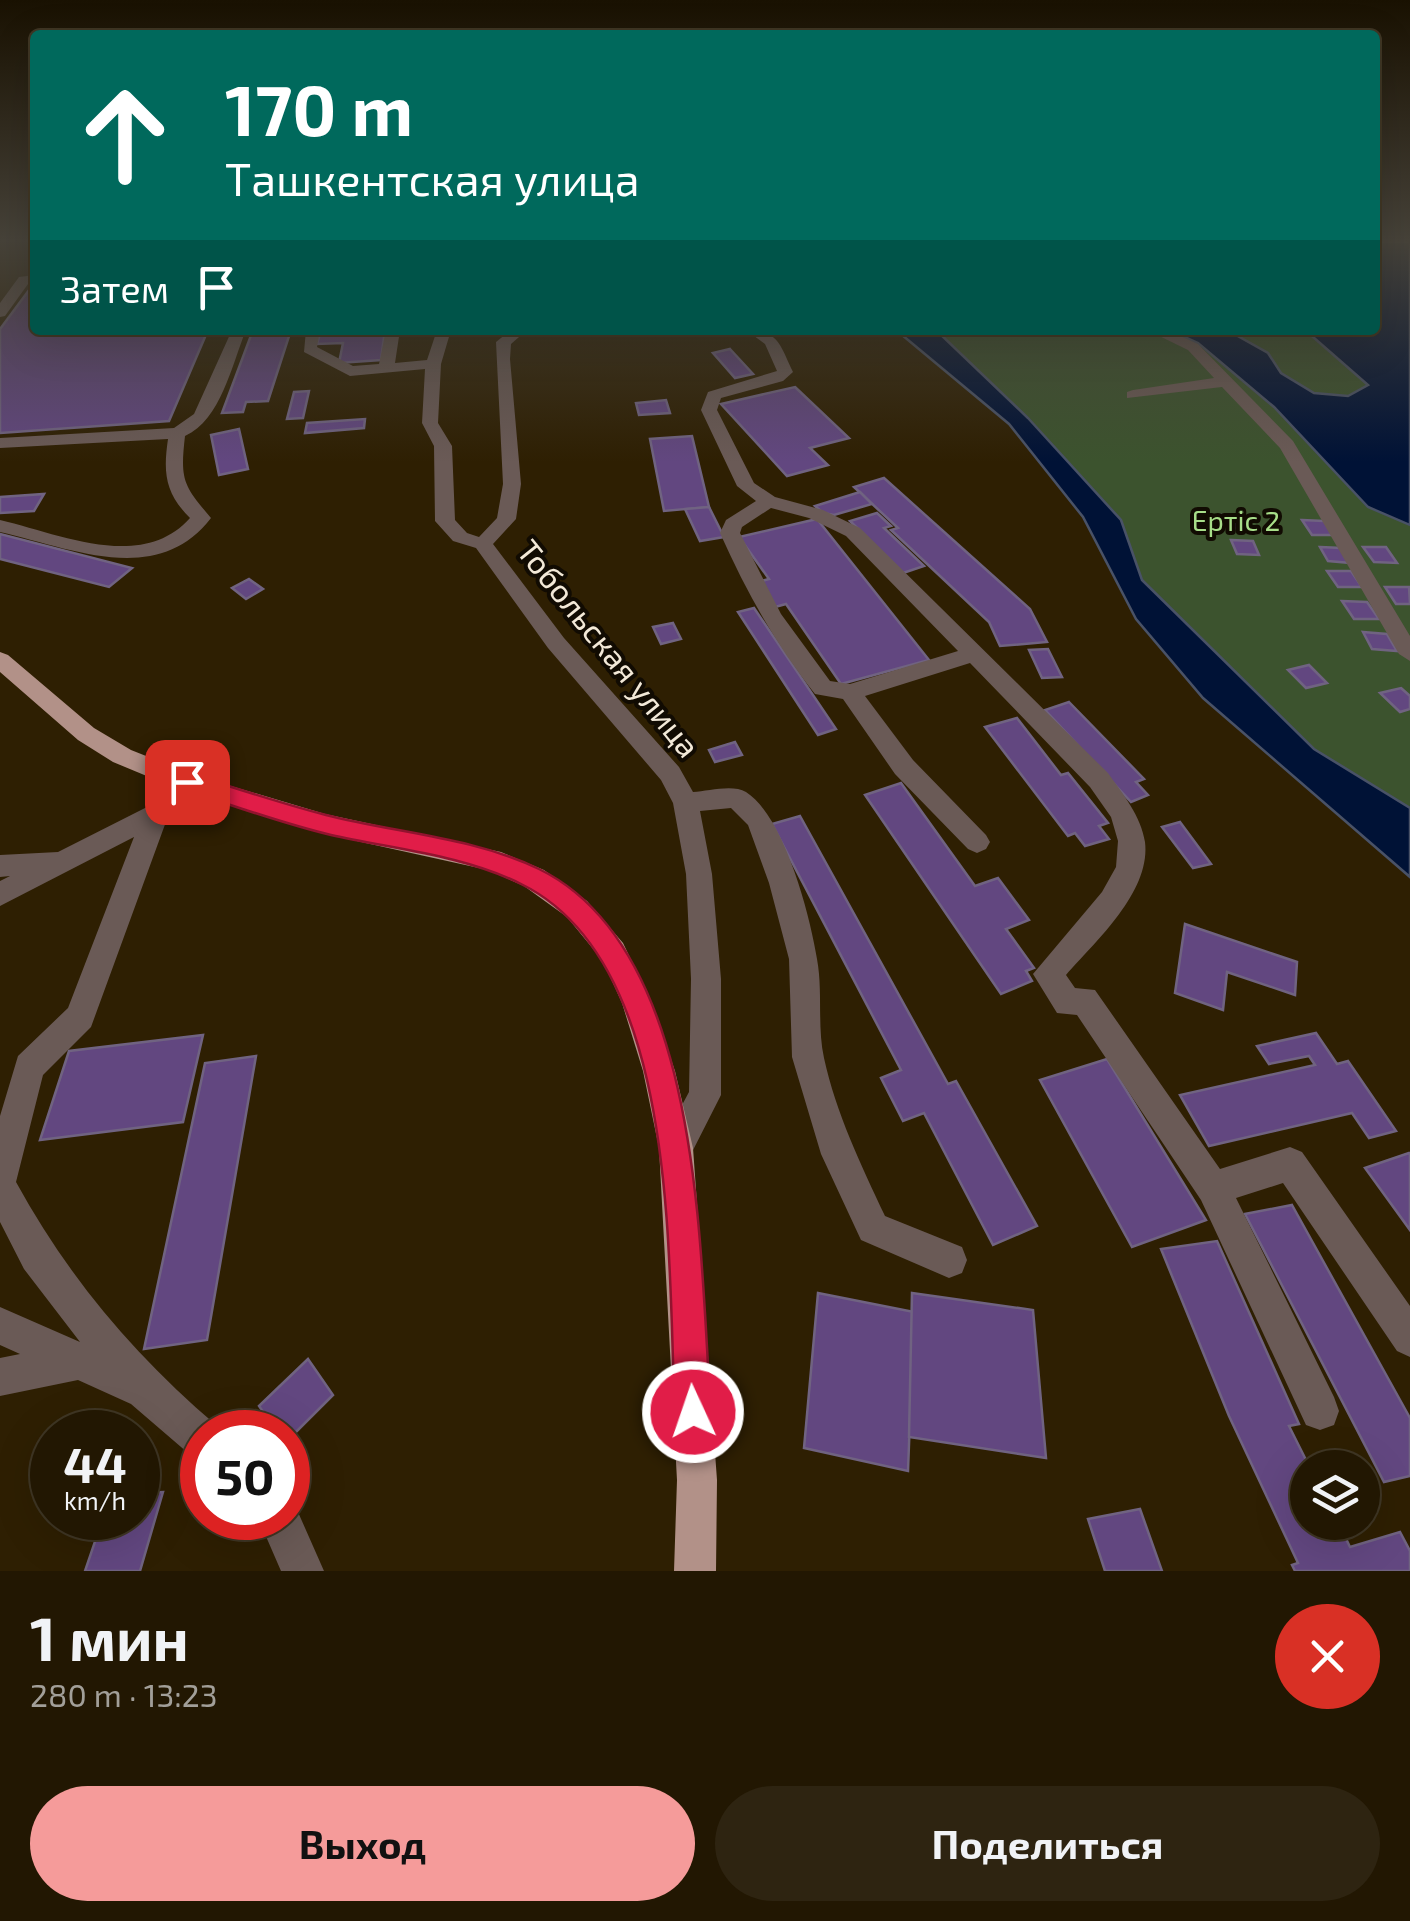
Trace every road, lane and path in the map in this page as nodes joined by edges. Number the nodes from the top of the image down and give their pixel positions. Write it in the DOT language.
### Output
graph roads {
  1 [pos="238,335"];
  2 [pos="312,335"];
  3 [pos="391,335"];
  4 [pos="442,335"];
  5 [pos="760,335"];
  6 [pos="1165,335"];
  7 [pos="503,336"];
  8 [pos="433,364"];
  9 [pos="386,368"];
  10 [pos="1228,381"];
  11 [pos="1133,394"];
  12 [pos="178,433"];
  13 [pos="0,443"];
  14 [pos="768,501"];
  15 [pos="0,526"];
  16 [pos="484,544"];
  17 [pos="972,654"];
  18 [pos="1410,654"];
  19 [pos="0,660"];
  20 [pos="850,692"];
  21 [pos="187,782"];
  22 [pos="686,803"];
  23 [pos="156,814"];
  24 [pos="977,842"];
  25 [pos="67,860"];
  26 [pos="0,866"];
  27 [pos="0,894"];
  28 [pos="676,1148"];
  29 [pos="0,1178"];
  30 [pos="0,1187"];
  31 [pos="1213,1188"];
  32 [pos="949,1260"];
  33 [pos="0,1326"];
  34 [pos="1410,1338"];
  35 [pos="76,1362"];
  36 [pos="0,1377"];
  37 [pos="145,1390"];
  38 [pos="1320,1411"];
  39 [pos="180,1420"];
  40 [pos="288,1540"];
  41 [pos="302,1571"];
  42 [pos="695,1571"];
  1 -- 12 [label="street"];
  2 -- 9 [label="street"];
  3 -- 9 [label="street"];
  4 -- 8 [label="street, Тобольская улица"];
  5 -- 14 [label="street"];
  6 -- 10 [label="street"];
  7 -- 16 [label="street"];
  8 -- 9 [label="street"];
  8 -- 16 [label="street, Тобольская улица"];
  10 -- 11 [label="street"];
  10 -- 18 [label="street"];
  12 -- 13 [label="street"];
  12 -- 15 [label="street"];
  14 -- 17 [label="street"];
  14 -- 20 [label="street"];
  16 -- 22 [label="street, Тобольская улица"];
  17 -- 20 [label="street"];
  17 -- 31 [label="street"];
  19 -- 21 [label="main road"];
  20 -- 24 [label="street"];
  21 -- 23 [label="street"];
  21 -- 28 [label="main road"];
  22 -- 28 [label="street, Тобольская улица"];
  22 -- 32 [label="street"];
  23 -- 25 [label="street"];
  23 -- 29 [label="street"];
  25 -- 26 [label="street"];
  25 -- 27 [label="street"];
  28 -- 42 [label="main road"];
  30 -- 37 [label="street"];
  31 -- 34 [label="street"];
  31 -- 38 [label="street"];
  33 -- 35 [label="street"];
  35 -- 36 [label="street"];
  35 -- 37 [label="street"];
  37 -- 39 [label="street"];
  40 -- 41 [label="street"];
}
